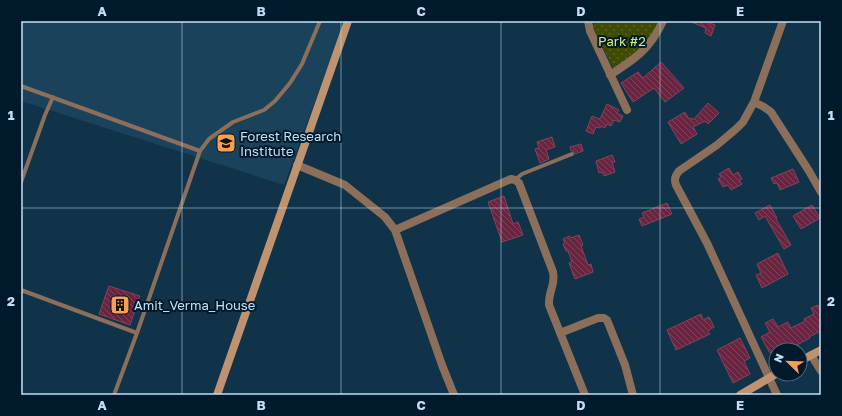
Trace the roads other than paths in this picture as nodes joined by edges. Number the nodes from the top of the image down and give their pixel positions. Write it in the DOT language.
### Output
graph roads {
  1 [pos="320,21"];
  2 [pos="348,21"];
  3 [pos="588,21"];
  4 [pos="662,21"];
  5 [pos="783,21"];
  6 [pos="610,75"];
  7 [pos="21,86"];
  8 [pos="53,97"];
  9 [pos="754,102"];
  10 [pos="627,110"];
  11 [pos="200,152"];
  12 [pos="572,154"];
  13 [pos="297,165"];
  14 [pos="515,180"];
  15 [pos="21,182"];
  16 [pos="821,192"];
  17 [pos="395,230"];
  18 [pos="21,290"];
  19 [pos="560,332"];
  20 [pos="137,333"];
  21 [pos="821,350"];
  22 [pos="811,355"];
  23 [pos="808,357"];
  24 [pos="768,365"];
  25 [pos="821,371"];
  26 [pos="768,378"];
  27 [pos="774,382"];
  28 [pos="114,395"];
  29 [pos="217,395"];
  30 [pos="454,395"];
  31 [pos="585,395"];
  32 [pos="633,395"];
  33 [pos="740,395"];
  34 [pos="777,395"];
  1 -- 11 [label="lane"];
  2 -- 13 [label="main road"];
  3 -- 6 [label="street"];
  4 -- 6 [label="street"];
  5 -- 9 [label="street"];
  6 -- 10 [label="street"];
  7 -- 8 [label="lane"];
  8 -- 11 [label="lane"];
  8 -- 15 [label="lane"];
  9 -- 16 [label="street"];
  9 -- 24 [label="street"];
  11 -- 20 [label="lane"];
  12 -- 14 [label="lane"];
  13 -- 17 [label="street"];
  13 -- 29 [label="main road"];
  14 -- 17 [label="street"];
  14 -- 19 [label="street"];
  17 -- 30 [label="street"];
  18 -- 20 [label="lane"];
  19 -- 31 [label="street"];
  19 -- 32 [label="street"];
  20 -- 28 [label="lane"];
  21 -- 22 [label="main road"];
  22 -- 23 [label="main road"];
  22 -- 25 [label="street"];
  26 -- 33 [label="main road"];
  27 -- 34 [label="street"];
}
